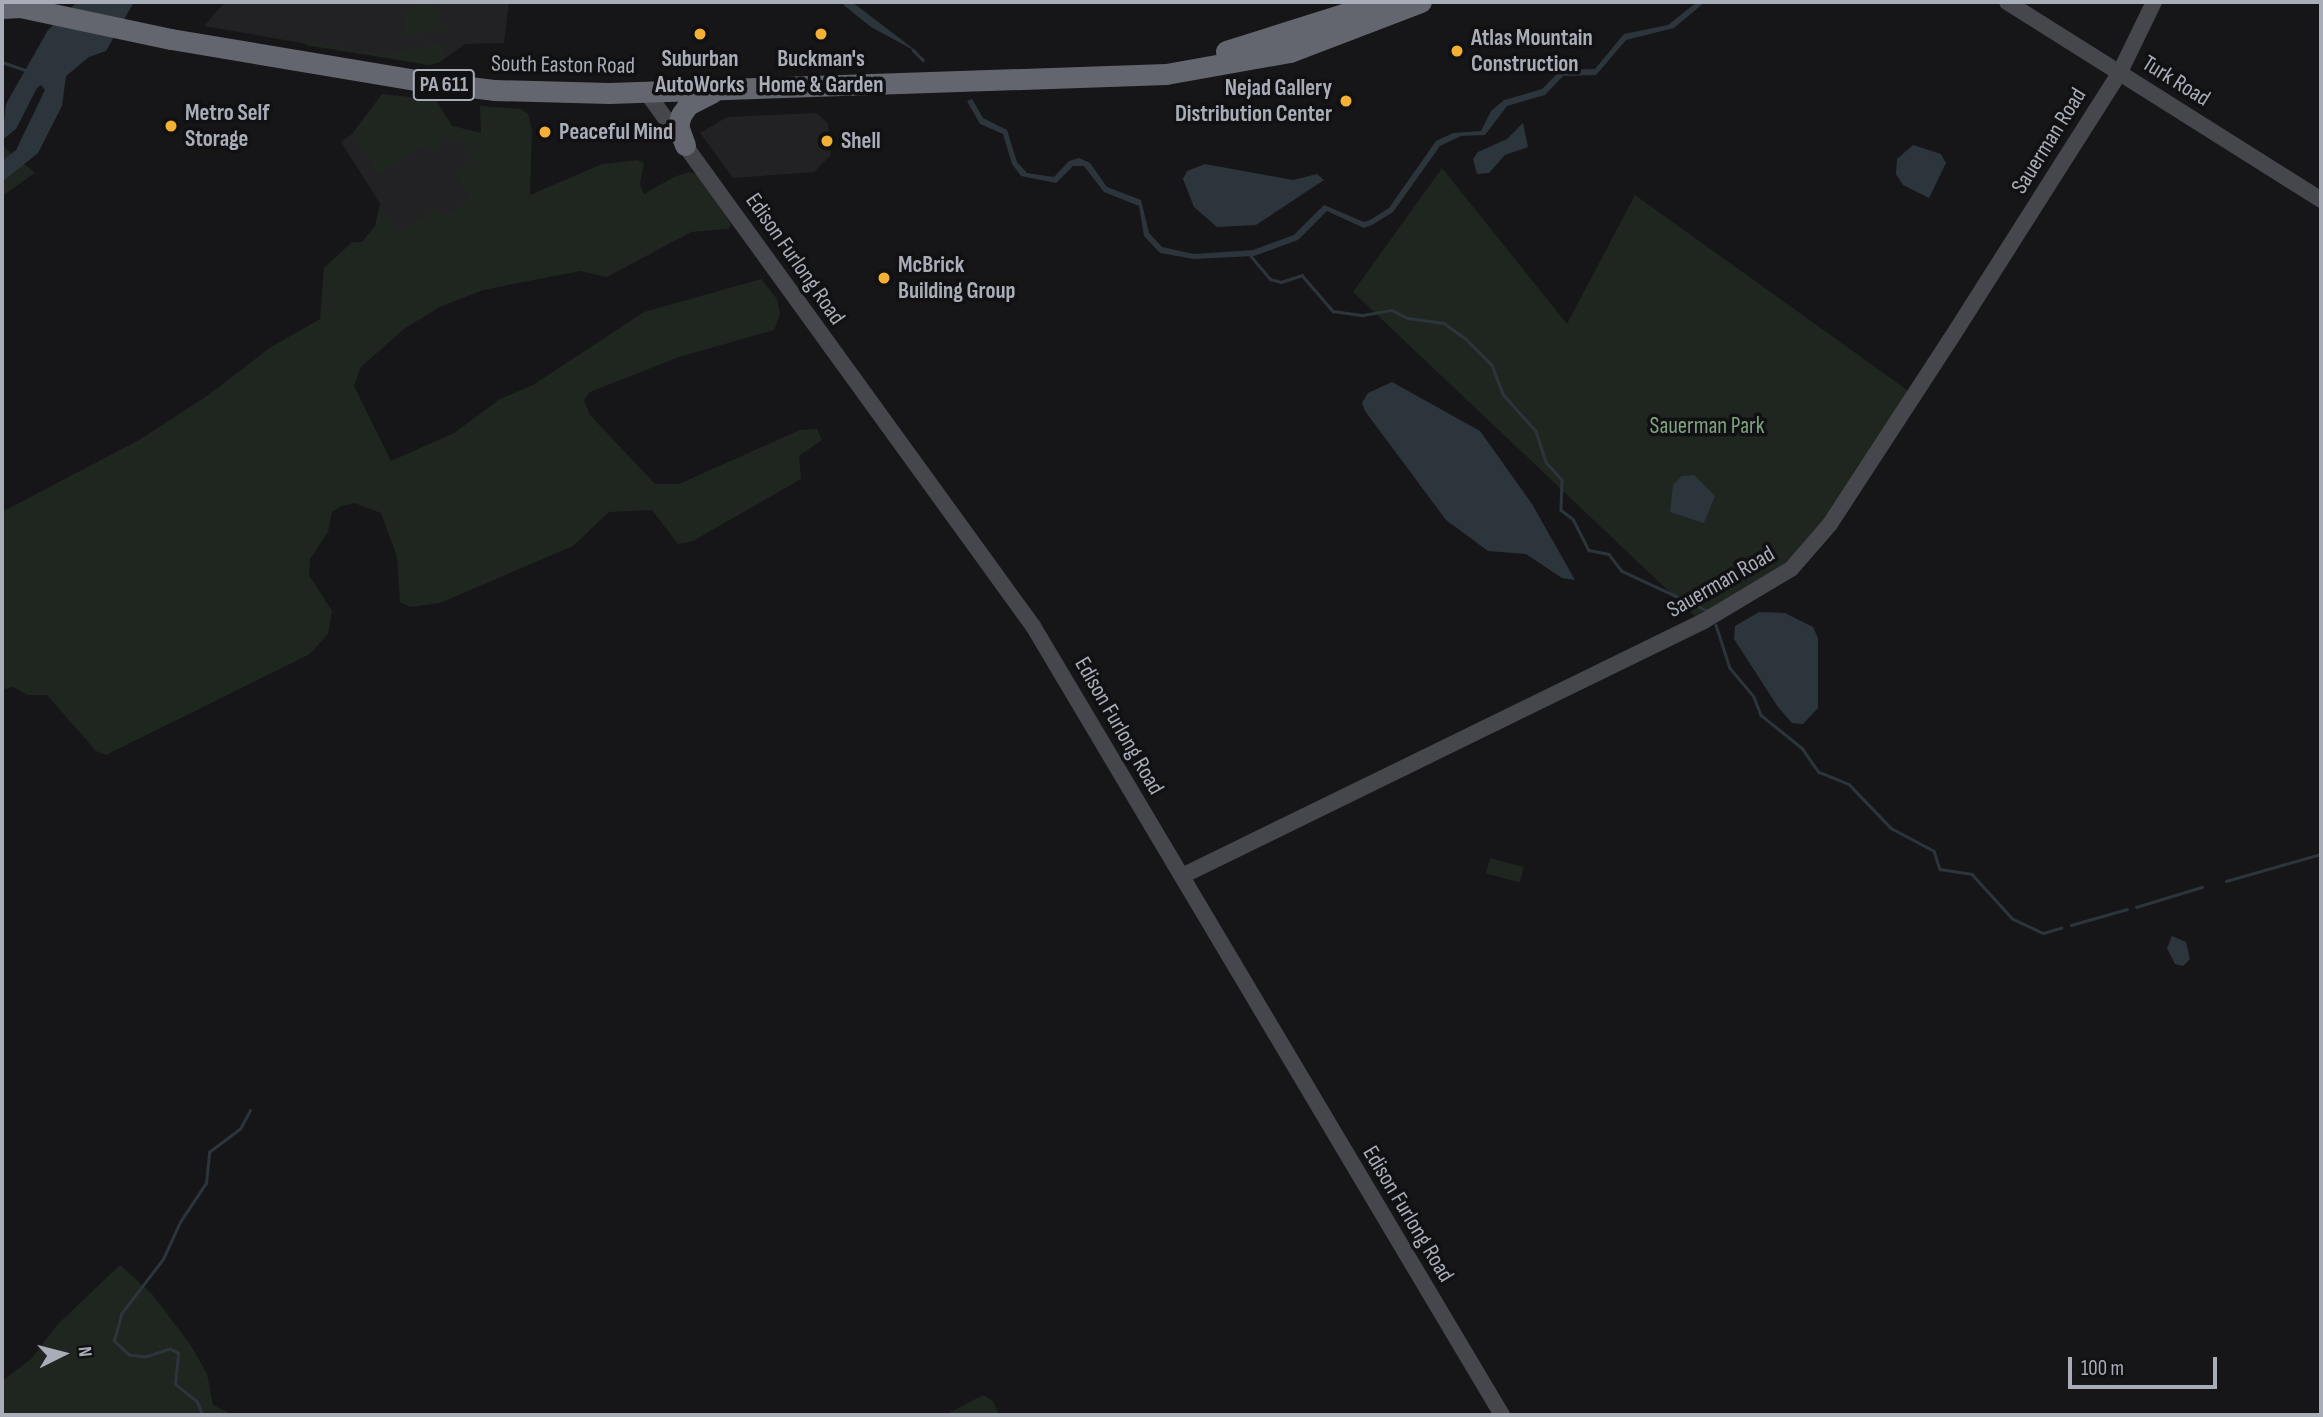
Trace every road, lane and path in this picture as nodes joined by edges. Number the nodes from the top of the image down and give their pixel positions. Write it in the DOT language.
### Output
graph roads {
  1 [pos="1381,2"];
  2 [pos="2007,2"];
  3 [pos="2154,2"];
  4 [pos="1418,4"];
  5 [pos="17,7"];
  6 [pos="2120,72"];
  7 [pos="1069,77"];
  8 [pos="721,90"];
  9 [pos="647,93"];
  10 [pos="685,145"];
  11 [pos="2321,200"];
  12 [pos="1182,876"];
  13 [pos="1502,1415"];
  1 -- 7 [label="highway, South Easton Road / PA 611"];
  2 -- 6 [label="main road, Turk Road"];
  3 -- 6 [label="main road, Sauerman Road"];
  4 -- 7 [label="highway, South Easton Road / PA 611"];
  5 -- 9 [label="highway, South Easton Road / PA 611"];
  6 -- 11 [label="main road, Turk Road"];
  6 -- 12 [label="main road, Sauerman Road"];
  7 -- 8 [label="highway, South Easton Road / PA 611"];
  8 -- 9 [label="highway, South Easton Road / PA 611"];
  8 -- 10 [label="highway"];
  9 -- 10 [label="main road, Edison Furlong Road"];
  10 -- 12 [label="main road, Edison Furlong Road"];
  12 -- 13 [label="main road, Edison Furlong Road"];
}
